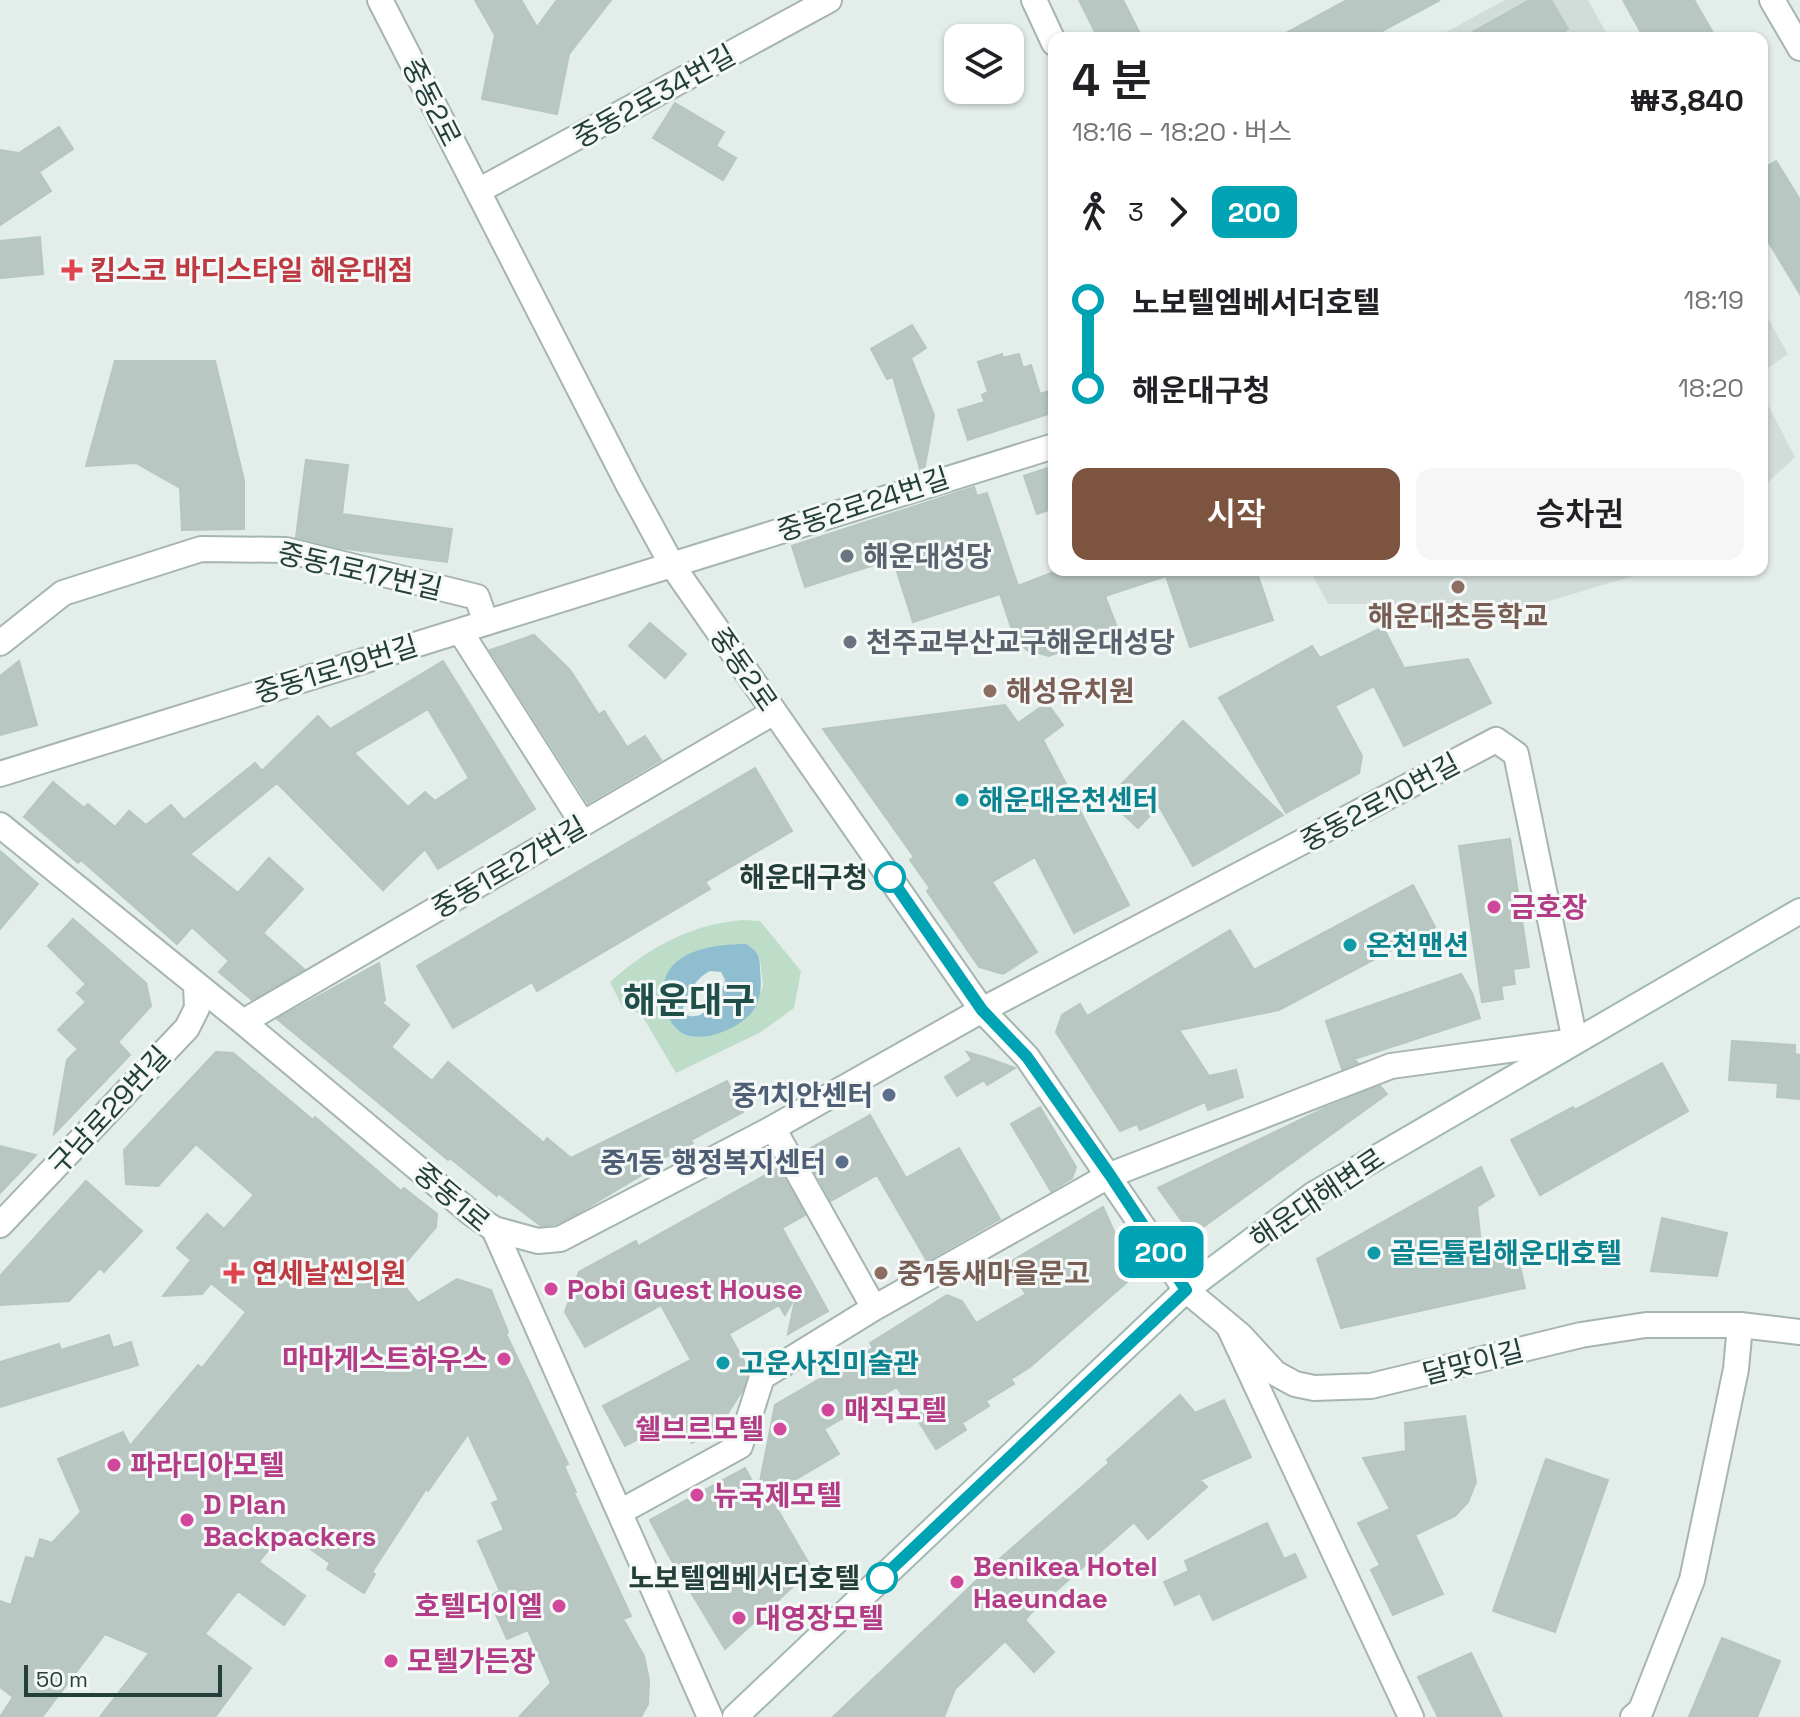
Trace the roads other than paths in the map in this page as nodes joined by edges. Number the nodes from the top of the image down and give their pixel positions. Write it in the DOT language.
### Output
graph roads {
  1 [pos="380,0"];
  2 [pos="829,0"];
  3 [pos="1034,0"];
  4 [pos="1772,0"];
  5 [pos="1049,32"];
  6 [pos="1800,48"];
  7 [pos="478,191"];
  8 [pos="1048,448"];
  9 [pos="672,565"];
  10 [pos="486,623"];
  11 [pos="460,631"];
  12 [pos="0,643"];
  13 [pos="774,712"];
  14 [pos="0,774"];
  15 [pos="583,824"];
  16 [pos="0,825"];
  17 [pos="1800,911"];
  18 [pos="196,985"];
  19 [pos="982,1010"];
  20 [pos="243,1022"];
  21 [pos="1575,1041"];
  22 [pos="773,1128"];
  23 [pos="1110,1175"];
  24 [pos="0,1225"];
  25 [pos="494,1229"];
  26 [pos="1186,1290"];
  27 [pos="874,1308"];
  28 [pos="1740,1325"];
  29 [pos="1229,1327"];
  30 [pos="1800,1332"];
  31 [pos="620,1512"];
  32 [pos="710,1717"];
  33 [pos="735,1717"];
  34 [pos="1411,1717"];
  35 [pos="1633,1717"];
  1 -- 7 [label="street, 중동2로"];
  2 -- 7 [label="street, 중동2로34번길"];
  3 -- 5 [label="street"];
  4 -- 6 [label="street"];
  7 -- 9 [label="street, 중동2로"];
  8 -- 9 [label="street, 중동2로24번길"];
  9 -- 10 [label="street, 중동1로19번길"];
  9 -- 13 [label="street, 중동2로"];
  10 -- 11 [label="street, 중동1로19번길"];
  10 -- 12 [label="street, 중동1로17번길"];
  11 -- 14 [label="street, 중동1로19번길"];
  11 -- 15 [label="street"];
  13 -- 15 [label="street, 중동1로27번길"];
  13 -- 19 [label="street, 중동2로"];
  15 -- 20 [label="street, 중동1로27번길"];
  16 -- 18 [label="street, 중동1로"];
  17 -- 21 [label="street, 해운대해변로"];
  18 -- 20 [label="street, 중동1로"];
  18 -- 24 [label="street, 구남로29번길"];
  19 -- 21 [label="street, 중동2로10번길"];
  19 -- 22 [label="street"];
  19 -- 23 [label="street, 중동2로"];
  20 -- 25 [label="street, 중동1로"];
  21 -- 23 [label="street, 해운대해변로"];
  21 -- 26 [label="street, 해운대해변로"];
  22 -- 25 [label="street"];
  22 -- 27 [label="street"];
  23 -- 26 [label="street, 중동2로"];
  23 -- 27 [label="street, 해운대해변로"];
  25 -- 31 [label="street, 중동1로"];
  26 -- 29 [label="street, 달맞이길"];
  26 -- 33 [label="street, 해운대해변로"];
  27 -- 31 [label="street, 해운대해변로"];
  28 -- 29 [label="street, 달맞이길"];
  28 -- 30 [label="street, 달맞이길"];
  28 -- 35 [label="street"];
  29 -- 34 [label="street, 달맞이길"];
  31 -- 32 [label="street, 중동1로"];
}
